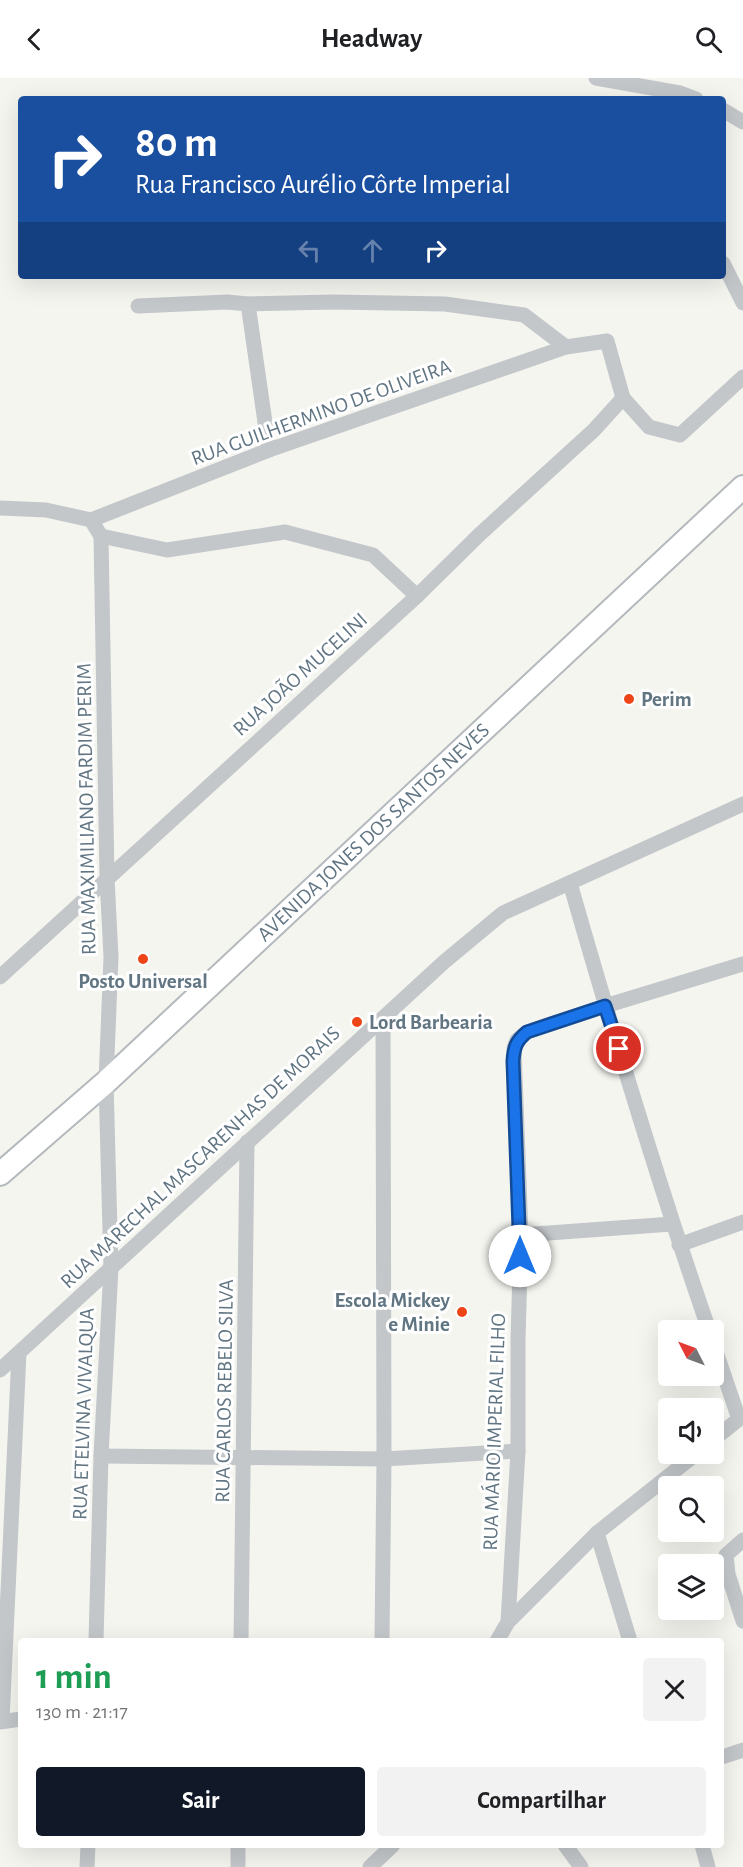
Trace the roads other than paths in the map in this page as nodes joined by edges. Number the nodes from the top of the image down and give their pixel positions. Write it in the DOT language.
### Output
graph roads {
  1 [pos="596,78"];
  2 [pos="688,96"];
  3 [pos="726,112"];
  4 [pos="743,122"];
  5 [pos="726,269"];
  6 [pos="743,303"];
  7 [pos="248,304"];
  8 [pos="138,306"];
  9 [pos="566,347"];
  10 [pos="743,377"];
  11 [pos="623,398"];
  12 [pos="269,450"];
  13 [pos="743,487"];
  14 [pos="0,508"];
  15 [pos="91,519"];
  16 [pos="101,536"];
  17 [pos="417,596"];
  18 [pos="743,804"];
  19 [pos="107,878"];
  20 [pos="570,882"];
  21 [pos="743,964"];
  22 [pos="0,977"];
  23 [pos="605,1006"];
  24 [pos="383,1018"];
  25 [pos="106,1082"];
  26 [pos="247,1142"];
  27 [pos="0,1174"];
  28 [pos="743,1222"];
  29 [pos="672,1224"];
  30 [pos="521,1235"];
  31 [pos="679,1245"];
  32 [pos="111,1268"];
  33 [pos="705,1320"];
  34 [pos="19,1353"];
  35 [pos="0,1370"];
  36 [pos="724,1373"];
  37 [pos="741,1420"];
  38 [pos="724,1432"];
  39 [pos="518,1451"];
  40 [pos="101,1456"];
  41 [pos="244,1457"];
  42 [pos="384,1459"];
  43 [pos="683,1464"];
  44 [pos="597,1533"];
  45 [pos="743,1540"];
  46 [pos="743,1621"];
  47 [pos="508,1622"];
  48 [pos="96,1638"];
  49 [pos="241,1638"];
  50 [pos="382,1638"];
  51 [pos="498,1638"];
  52 [pos="629,1638"];
  53 [pos="18,1719"];
  54 [pos="1,1721"];
  55 [pos="743,1750"];
  56 [pos="724,1756"];
  57 [pos="88,1848"];
  58 [pos="238,1848"];
  59 [pos="390,1848"];
  60 [pos="567,1848"];
  61 [pos="703,1848"];
  62 [pos="378,1859"];
  63 [pos="87,1867"];
  64 [pos="238,1867"];
  65 [pos="581,1867"];
  66 [pos="708,1867"];
  1 -- 2 [label="street"];
  3 -- 4 [label="street"];
  5 -- 6 [label="street"];
  7 -- 8 [label="street"];
  7 -- 9 [label="street"];
  7 -- 12 [label="street"];
  9 -- 11 [label="street, RUA GUILHERMINO DE OLIVEIRA"];
  9 -- 12 [label="street, RUA GUILHERMINO DE OLIVEIRA"];
  10 -- 11 [label="street"];
  11 -- 17 [label="street, RUA JOÃO MUCELINI"];
  12 -- 15 [label="street, RUA GUILHERMINO DE OLIVEIRA"];
  13 -- 25 [label="main road, AVENIDA JONES DOS SANTOS NEVES"];
  14 -- 15 [label="street"];
  15 -- 16 [label="street"];
  16 -- 17 [label="street"];
  16 -- 19 [label="street, RUA MAXIMILIANO FARDIM PERIM"];
  17 -- 19 [label="street, RUA JOÃO MUCELINI"];
  18 -- 20 [label="street, RUA MARECHAL MASCARENHAS DE MORAIS"];
  19 -- 22 [label="street, RUA JOÃO MUCELINI"];
  19 -- 25 [label="street, RUA MAXIMILIANO FARDIM PERIM"];
  20 -- 23 [label="street"];
  20 -- 24 [label="street, RUA MARECHAL MASCARENHAS DE MORAIS"];
  21 -- 23 [label="street"];
  23 -- 29 [label="street"];
  23 -- 30 [label="street, RUA MÁRIO IMPERIAL FILHO"];
  24 -- 26 [label="street, RUA MARECHAL MASCARENHAS DE MORAIS"];
  24 -- 42 [label="street"];
  25 -- 27 [label="main road, AVENIDA JONES DOS SANTOS NEVES"];
  25 -- 32 [label="street, RUA ETELVINA VIVALQUA"];
  26 -- 32 [label="street, RUA MARECHAL MASCARENHAS DE MORAIS"];
  26 -- 41 [label="street, RUA CARLOS REBELO SILVA"];
  28 -- 31 [label="street"];
  29 -- 30 [label="street"];
  29 -- 31 [label="street"];
  30 -- 39 [label="street, RUA MÁRIO IMPERIAL FILHO"];
  31 -- 33 [label="street"];
  32 -- 34 [label="street, RUA MARECHAL MASCARENHAS DE MORAIS"];
  32 -- 40 [label="street, RUA ETELVINA VIVALQUA"];
  34 -- 35 [label="street, RUA MARECHAL MASCARENHAS DE MORAIS"];
  34 -- 54 [label="street"];
  36 -- 37 [label="street"];
  37 -- 38 [label="street"];
  39 -- 42 [label="street"];
  39 -- 47 [label="street, RUA MÁRIO IMPERIAL FILHO"];
  40 -- 41 [label="street"];
  40 -- 48 [label="street, RUA ETELVINA VIVALQUA"];
  41 -- 42 [label="street"];
  41 -- 49 [label="street, RUA CARLOS REBELO SILVA"];
  42 -- 50 [label="street"];
  43 -- 44 [label="street"];
  44 -- 47 [label="street"];
  44 -- 52 [label="street"];
  45 -- 46 [label="street"];
  47 -- 51 [label="street"];
  53 -- 54 [label="street"];
  55 -- 56 [label="street"];
  57 -- 63 [label="street"];
  58 -- 64 [label="street"];
  59 -- 62 [label="street"];
  60 -- 65 [label="street"];
  61 -- 66 [label="street"];
}
